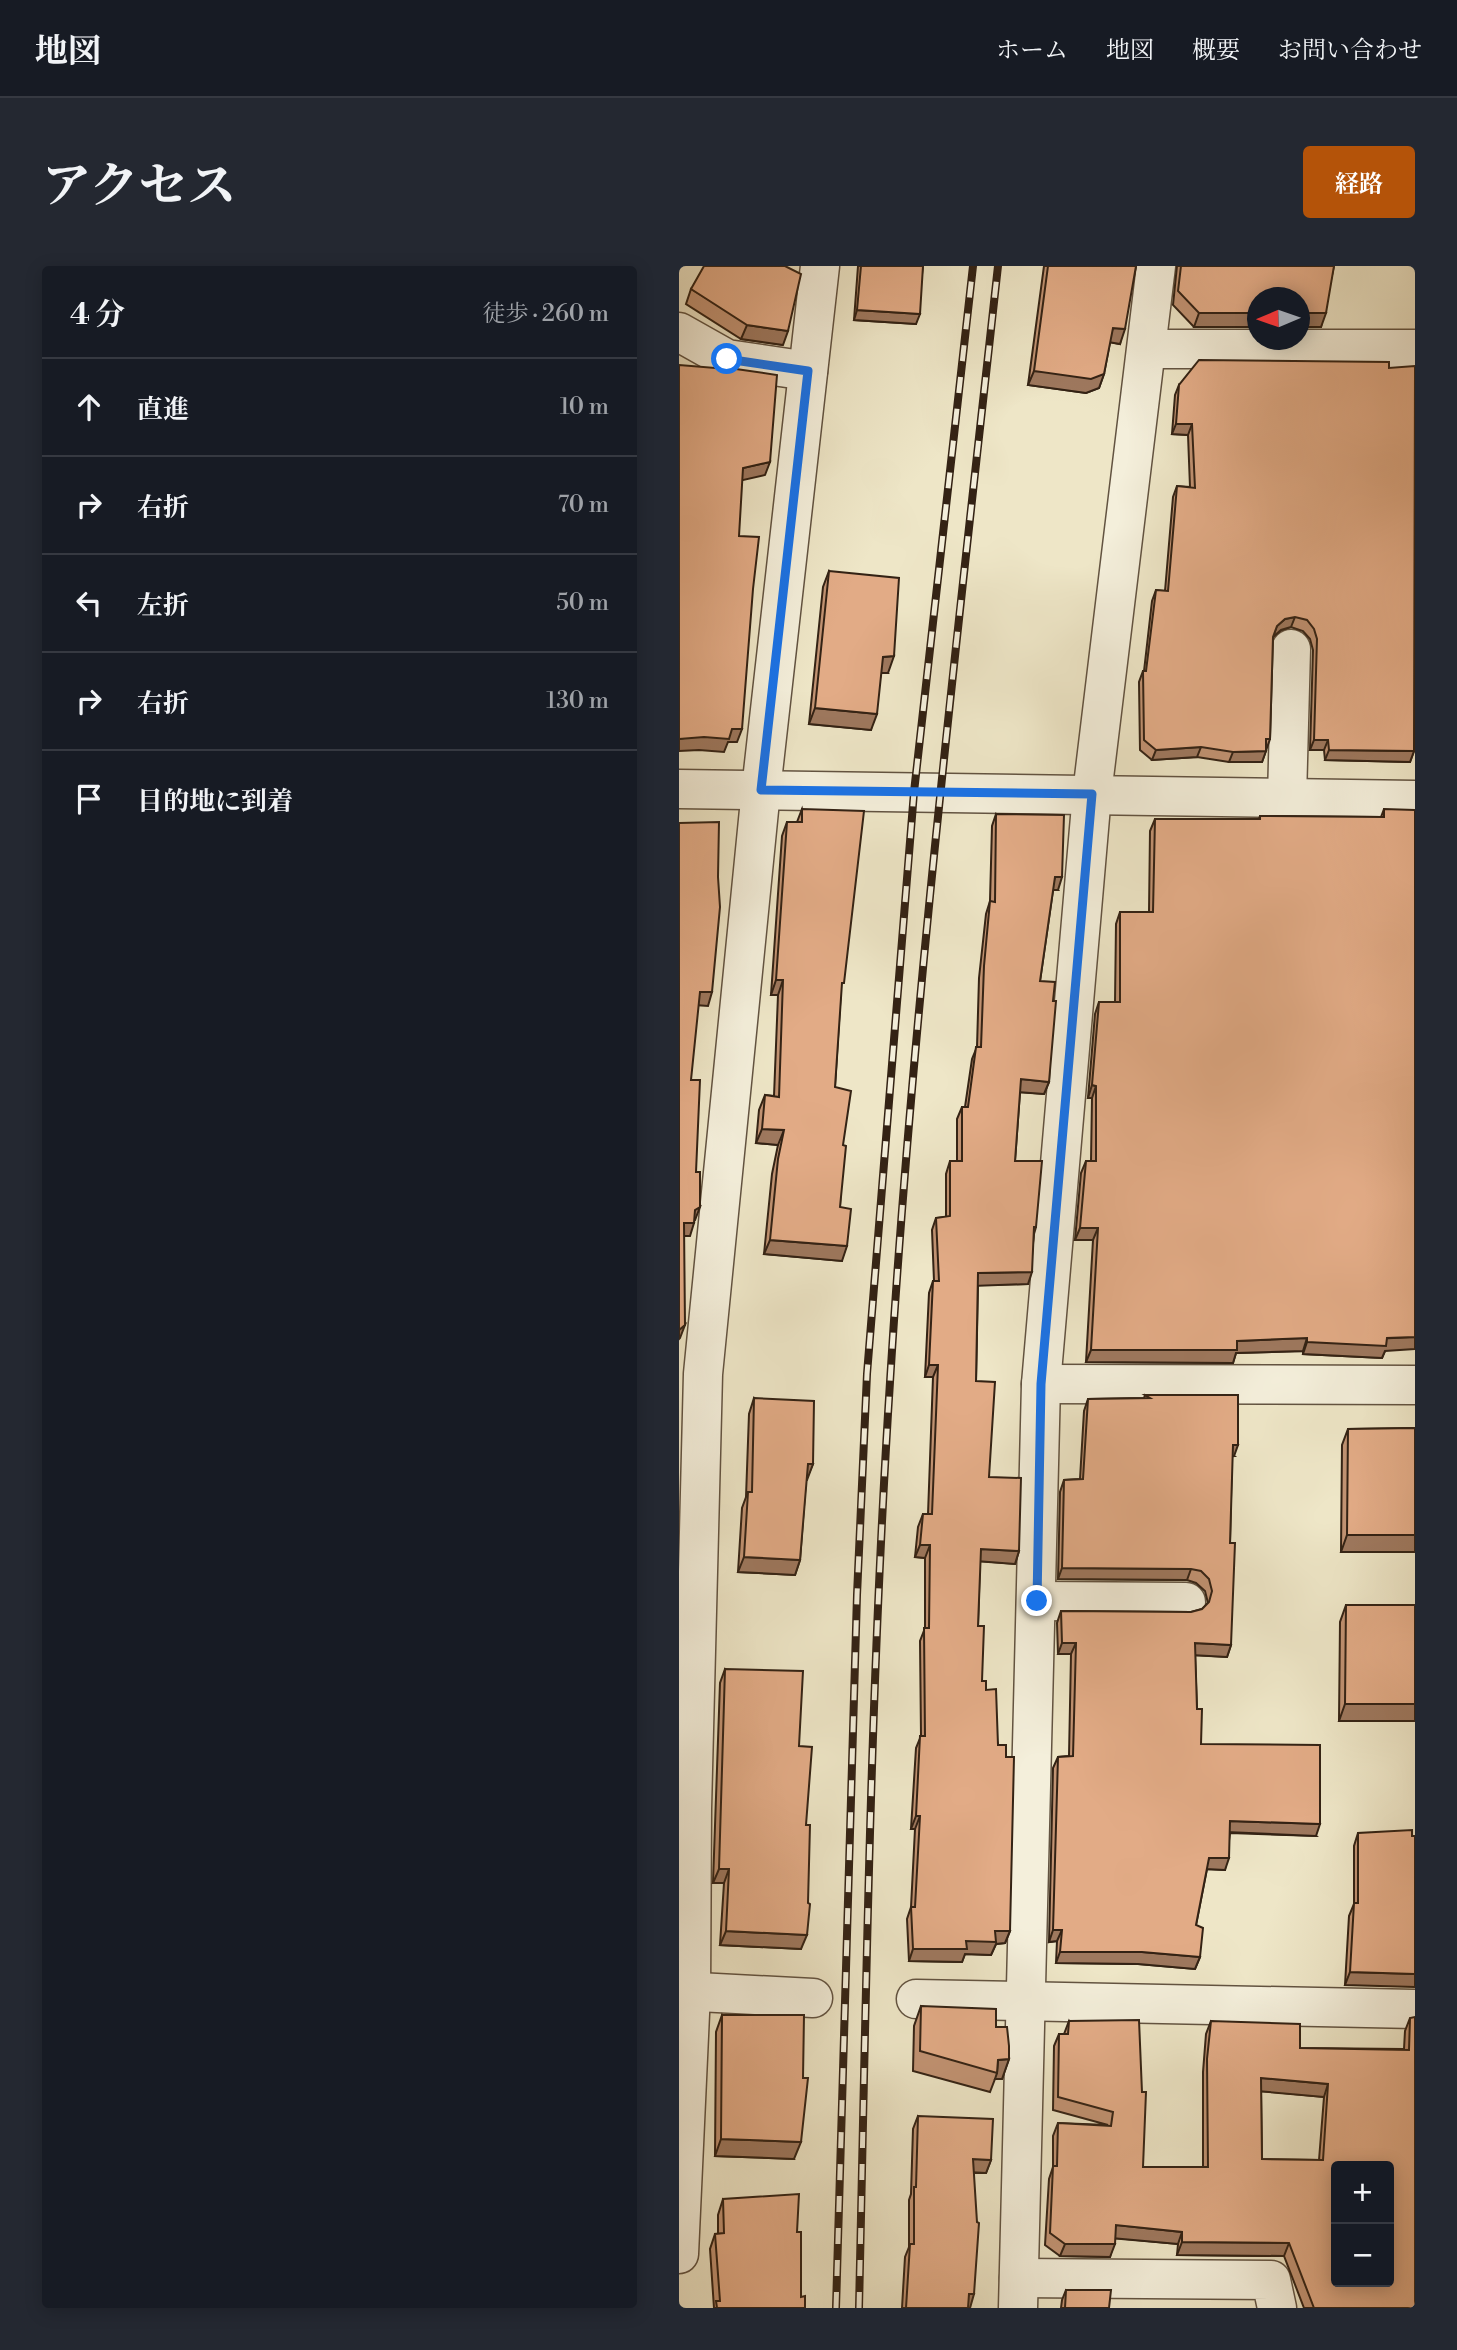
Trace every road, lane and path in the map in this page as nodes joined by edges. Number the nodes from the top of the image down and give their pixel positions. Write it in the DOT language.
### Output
graph roads {
  1 [pos="820,266"];
  2 [pos="1156,266"];
  3 [pos="679,332"];
  4 [pos="1147,349"];
  5 [pos="1415,349"];
  6 [pos="808,371"];
  7 [pos="1291,649"];
  8 [pos="679,789"];
  9 [pos="761,790"];
  10 [pos="1092,794"];
  11 [pos="1287,797"];
  12 [pos="1415,800"];
  13 [pos="691,1374"];
  14 [pos="1041,1384"];
  15 [pos="1415,1385"];
  16 [pos="1037,1601"];
  17 [pos="1186,1602"];
  18 [pos="685,1992"];
  19 [pos="813,1998"];
  20 [pos="916,2000"];
  21 [pos="1024,2002"];
  22 [pos="1415,2009"];
  23 [pos="679,2254"];
  24 [pos="1018,2293"];
  25 [pos="1277,2308"];
  1 -- 6 [label="street"];
  2 -- 4 [label="street"];
  3 -- 6 [label="street"];
  4 -- 5 [label="street"];
  4 -- 10 [label="street"];
  6 -- 9 [label="street"];
  7 -- 11 [label="street"];
  8 -- 9 [label="street"];
  9 -- 10 [label="street"];
  9 -- 13 [label="street"];
  10 -- 11 [label="street"];
  10 -- 14 [label="street"];
  11 -- 12 [label="street"];
  13 -- 18 [label="street"];
  14 -- 15 [label="street"];
  14 -- 16 [label="street"];
  16 -- 17 [label="street"];
  16 -- 21 [label="street"];
  18 -- 19 [label="street"];
  18 -- 23 [label="street"];
  20 -- 21 [label="street"];
  21 -- 22 [label="street"];
  21 -- 24 [label="street"];
  24 -- 25 [label="street"];
}
